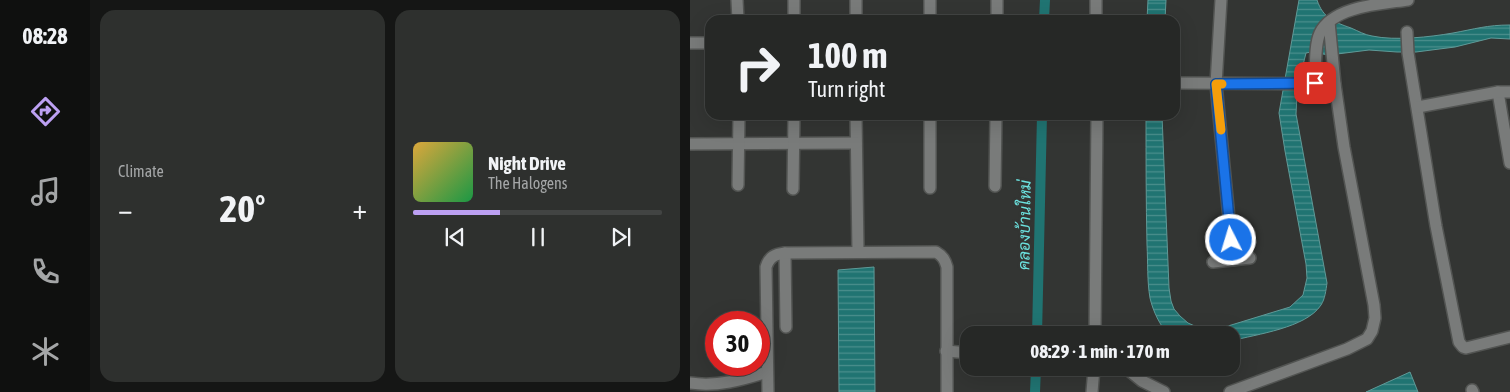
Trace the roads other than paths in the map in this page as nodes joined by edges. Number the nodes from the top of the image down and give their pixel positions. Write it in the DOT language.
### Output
graph roads {
  1 [pos="737,0"];
  2 [pos="794,0"];
  3 [pos="856,0"];
  4 [pos="930,0"];
  5 [pos="997,0"];
  6 [pos="1096,0"];
  7 [pos="1221,0"];
  8 [pos="1408,0"];
  9 [pos="738,15"];
  10 [pos="794,15"];
  11 [pos="856,15"];
  12 [pos="930,15"];
  13 [pos="997,15"];
  14 [pos="1096,15"];
  15 [pos="1329,22"];
  16 [pos="1407,32"];
  17 [pos="690,43"];
  18 [pos="705,43"];
  19 [pos="1315,83"];
  20 [pos="1180,84"];
  21 [pos="1216,84"];
  22 [pos="1335,84"];
  23 [pos="1504,92"];
  24 [pos="1418,108"];
  25 [pos="739,120"];
  26 [pos="794,120"];
  27 [pos="856,120"];
  28 [pos="930,120"];
  29 [pos="996,120"];
  30 [pos="1097,120"];
  31 [pos="794,143"];
  32 [pos="856,143"];
  33 [pos="690,144"];
  34 [pos="739,144"];
  35 [pos="1510,163"];
  36 [pos="738,185"];
  37 [pos="995,186"];
  38 [pos="930,188"];
  39 [pos="793,189"];
  40 [pos="858,252"];
  41 [pos="785,253"];
  42 [pos="1250,258"];
  43 [pos="1233,260"];
  44 [pos="1213,262"];
  45 [pos="766,311"];
  46 [pos="1098,326"];
  47 [pos="786,327"];
  48 [pos="1510,338"];
  49 [pos="946,351"];
  50 [pos="960,352"];
  51 [pos="753,376"];
  52 [pos="767,376"];
  53 [pos="1093,376"];
  54 [pos="1136,376"];
  55 [pos="690,383"];
  56 [pos="768,392"];
  57 [pos="947,392"];
  58 [pos="1092,392"];
  59 [pos="1164,392"];
  60 [pos="1230,392"];
  1 -- 9 [label="street"];
  2 -- 10 [label="street"];
  3 -- 11 [label="street"];
  4 -- 12 [label="street"];
  5 -- 13 [label="street"];
  6 -- 14 [label="street"];
  7 -- 21 [label="street"];
  8 -- 15 [label="street"];
  15 -- 19 [label="street"];
  15 -- 22 [label="street"];
  16 -- 24 [label="street"];
  17 -- 18 [label="street"];
  19 -- 21 [label="street"];
  19 -- 22 [label="street"];
  20 -- 21 [label="street"];
  21 -- 43 [label="street"];
  22 -- 60 [label="street"];
  23 -- 24 [label="street"];
  23 -- 35 [label="street"];
  24 -- 48 [label="street"];
  25 -- 34 [label="street"];
  26 -- 31 [label="street"];
  27 -- 32 [label="street"];
  28 -- 38 [label="street"];
  29 -- 37 [label="street"];
  30 -- 46 [label="street"];
  31 -- 32 [label="street"];
  31 -- 34 [label="street"];
  31 -- 39 [label="street"];
  32 -- 40 [label="street"];
  33 -- 34 [label="street"];
  34 -- 36 [label="street"];
  40 -- 41 [label="street"];
  40 -- 49 [label="street"];
  41 -- 45 [label="street"];
  41 -- 47 [label="street"];
  42 -- 43 [label="street"];
  43 -- 44 [label="street"];
  49 -- 50 [label="street"];
  49 -- 57 [label="street"];
  51 -- 55 [label="street"];
  52 -- 56 [label="street"];
  53 -- 58 [label="street"];
  54 -- 59 [label="street"];
}
